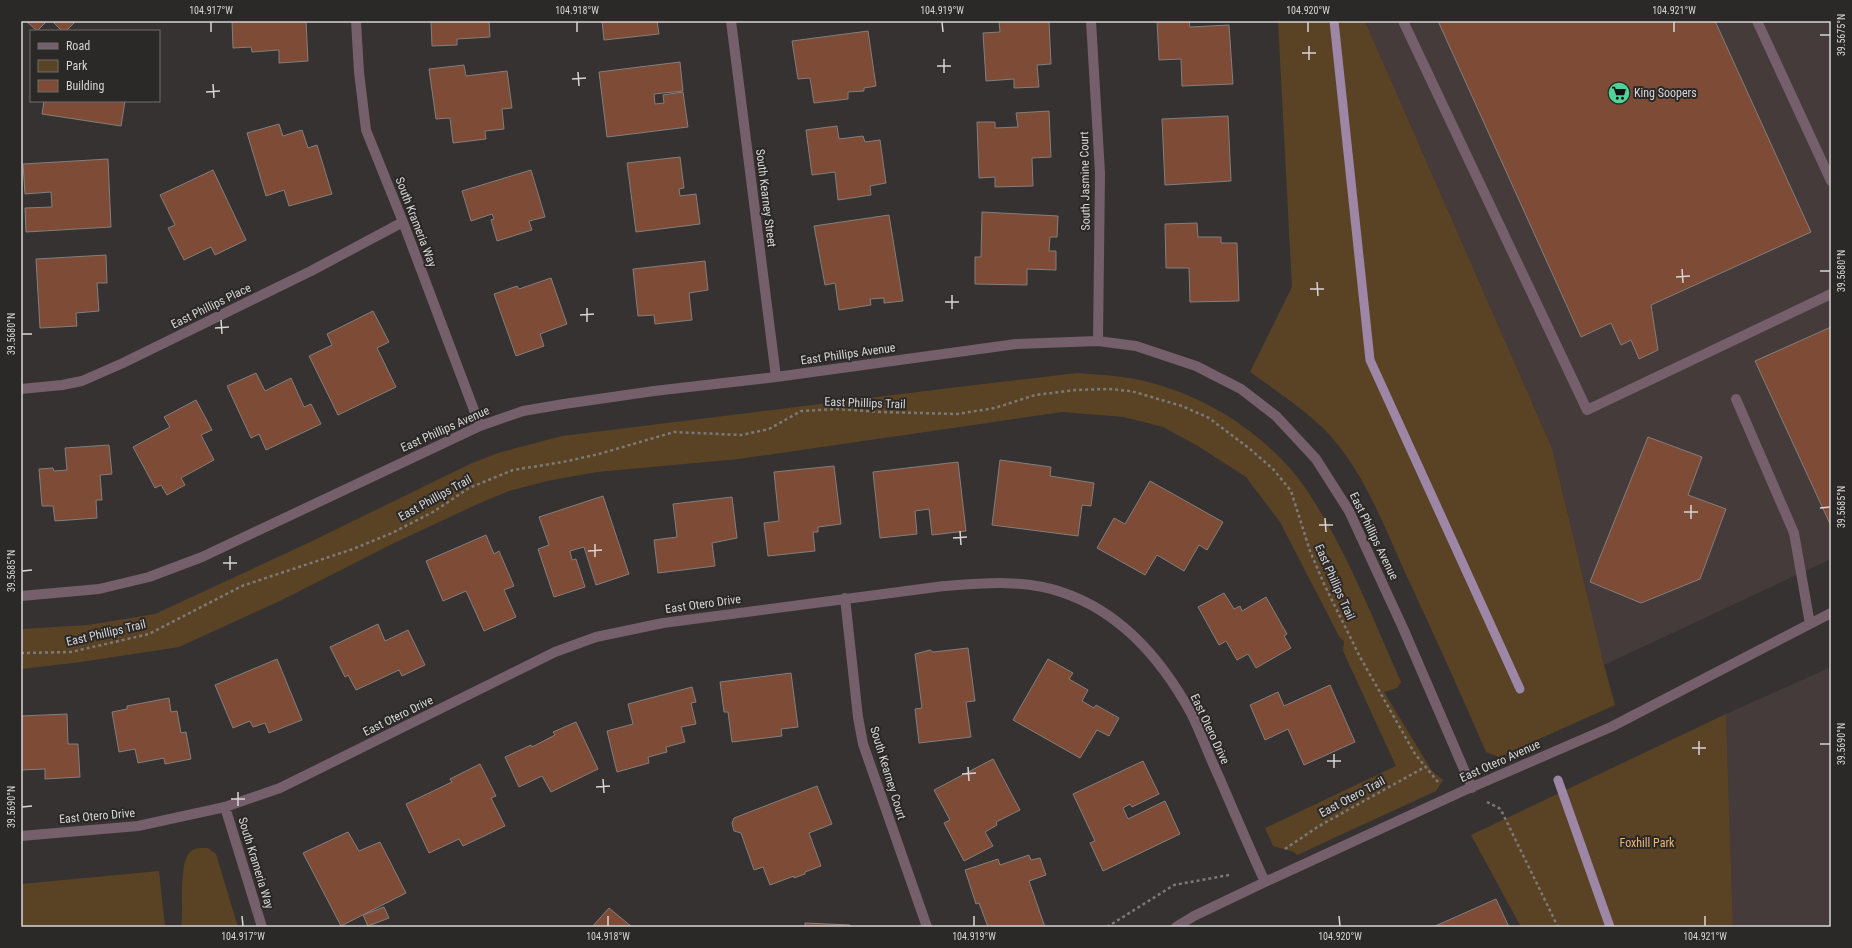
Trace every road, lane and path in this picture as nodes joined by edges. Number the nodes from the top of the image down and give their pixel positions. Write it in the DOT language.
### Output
graph roads {
  1 [pos="356,21"];
  2 [pos="731,21"];
  3 [pos="1091,21"];
  4 [pos="1403,21"];
  5 [pos="1757,21"];
  6 [pos="1831,181"];
  7 [pos="403,222"];
  8 [pos="1831,294"];
  9 [pos="1098,341"];
  10 [pos="776,377"];
  11 [pos="21,389"];
  12 [pos="1736,399"];
  13 [pos="480,426"];
  14 [pos="21,596"];
  15 [pos="845,598"];
  16 [pos="1831,613"];
  17 [pos="1810,624"];
  18 [pos="21,653"];
  19 [pos="1425,767"];
  20 [pos="1444,783"];
  21 [pos="1472,788"];
  22 [pos="225,807"];
  23 [pos="1501,810"];
  24 [pos="21,836"];
  25 [pos="1289,846"];
  26 [pos="1220,878"];
  27 [pos="1264,882"];
  28 [pos="262,927"];
  29 [pos="927,927"];
  30 [pos="1107,927"];
  31 [pos="1176,927"];
  32 [pos="1558,927"];
  1 -- 7 [label="street, South Krameria Way"];
  2 -- 10 [label="street, South Kearney Street"];
  3 -- 9 [label="street, South Jasmine Court"];
  4 -- 8 [label="street"];
  5 -- 6 [label="street"];
  7 -- 11 [label="street, East Phillips Place"];
  7 -- 13 [label="street, South Krameria Way"];
  9 -- 10 [label="street, East Phillips Avenue"];
  9 -- 21 [label="street, East Phillips Avenue"];
  10 -- 13 [label="street, East Phillips Avenue"];
  12 -- 17 [label="street"];
  13 -- 14 [label="street, East Phillips Avenue"];
  15 -- 22 [label="street, East Otero Drive"];
  15 -- 27 [label="street, East Otero Drive"];
  15 -- 29 [label="street, South Kearney Court"];
  16 -- 17 [label="street, East Otero Avenue"];
  17 -- 21 [label="street, East Otero Avenue"];
  18 -- 19 [label="path, East Phillips Trail"];
  19 -- 20 [label="path, East Phillips Trail"];
  19 -- 25 [label="path, East Otero Trail"];
  21 -- 27 [label="street, East Otero Avenue"];
  22 -- 24 [label="street, East Otero Drive"];
  22 -- 28 [label="street, South Krameria Way"];
  23 -- 32 [label="path"];
  26 -- 30 [label="path"];
  27 -- 31 [label="street, East Otero Avenue"];
}
